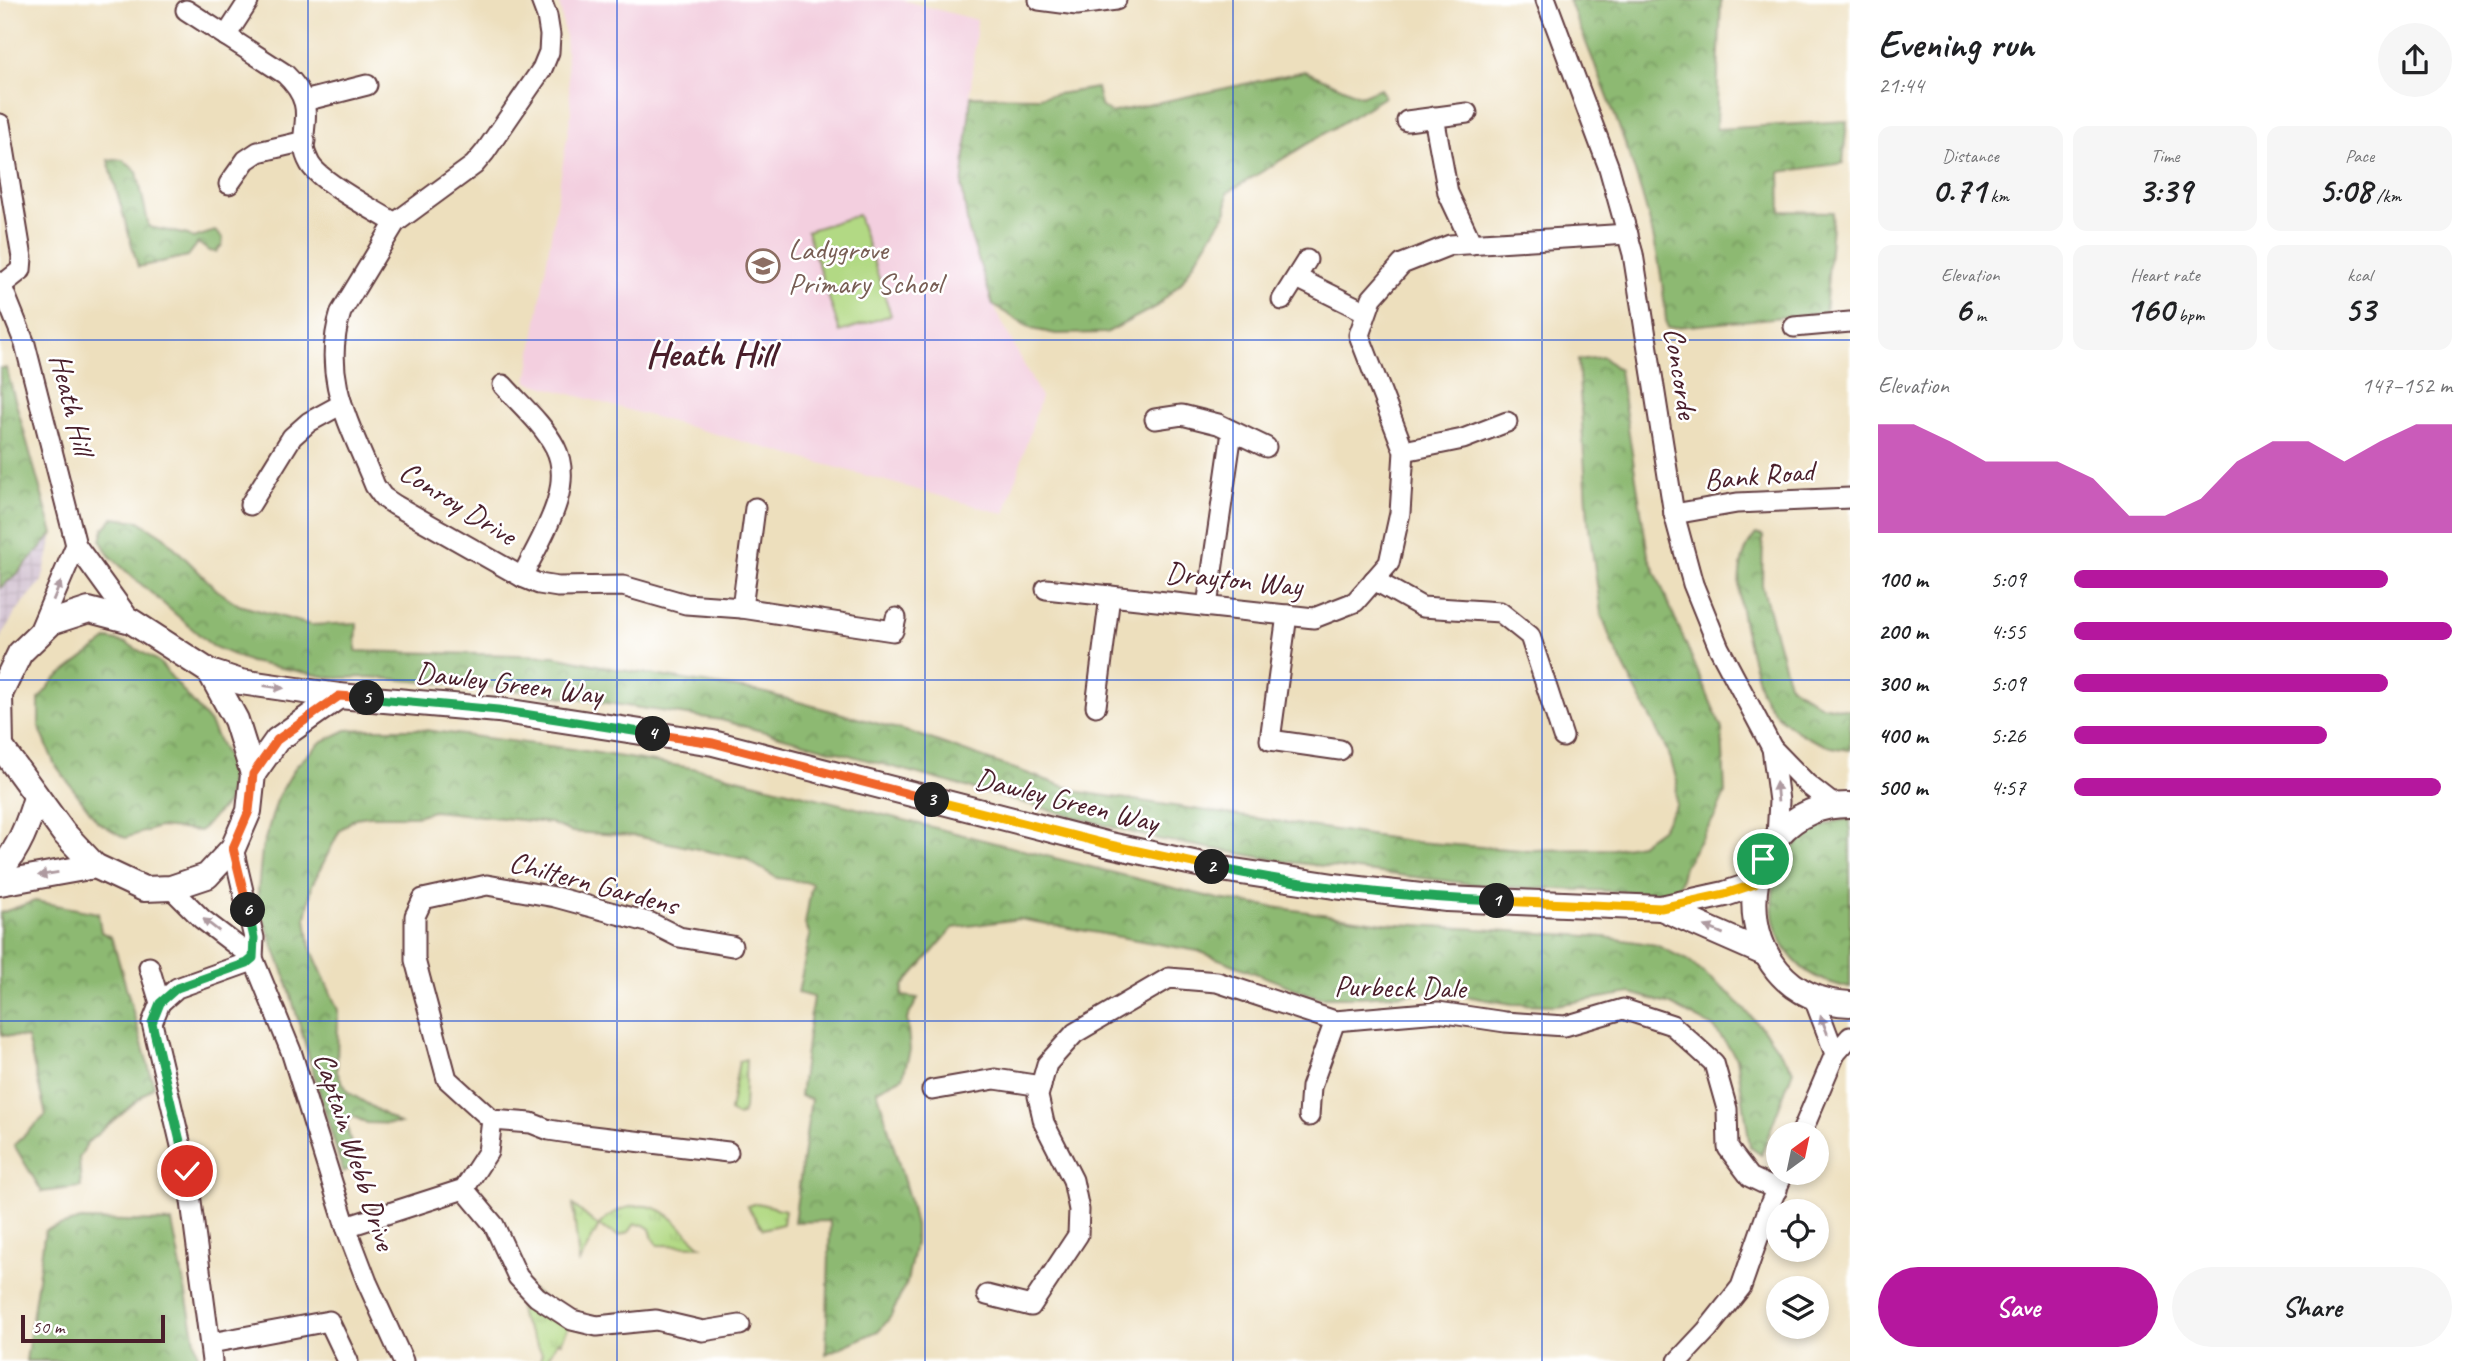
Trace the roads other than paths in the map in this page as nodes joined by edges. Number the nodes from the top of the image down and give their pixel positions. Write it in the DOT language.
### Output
graph roads {
  1 [pos="541,0"];
  2 [pos="1039,0"];
  3 [pos="1116,0"];
  4 [pos="1546,0"];
  5 [pos="248,2"];
  6 [pos="186,10"];
  7 [pos="226,36"];
  8 [pos="367,85"];
  9 [pos="304,101"];
  10 [pos="1467,113"];
  11 [pos="1434,117"];
  12 [pos="1407,121"];
  13 [pos="0,124"];
  14 [pos="305,141"];
  15 [pos="229,184"];
  16 [pos="395,223"];
  17 [pos="1628,234"];
  18 [pos="1472,244"];
  19 [pos="1,283"];
  20 [pos="1282,300"];
  21 [pos="1366,312"];
  22 [pos="1850,322"];
  23 [pos="1794,327"];
  24 [pos="503,385"];
  25 [pos="342,404"];
  26 [pos="1155,419"];
  27 [pos="1507,422"];
  28 [pos="1232,432"];
  29 [pos="1266,447"];
  30 [pos="1404,451"];
  31 [pos="1850,498"];
  32 [pos="250,505"];
  33 [pos="755,508"];
  34 [pos="1674,514"];
  35 [pos="76,545"];
  36 [pos="522,577"];
  37 [pos="1374,580"];
  38 [pos="1046,589"];
  39 [pos="1110,596"];
  40 [pos="1207,606"];
  41 [pos="742,608"];
  42 [pos="1287,615"];
  43 [pos="896,618"];
  44 [pos="131,621"];
  45 [pos="37,636"];
  46 [pos="210,672"];
  47 [pos="0,694"];
  48 [pos="339,696"];
  49 [pos="1096,706"];
  50 [pos="1563,737"];
  51 [pos="1772,748"];
  52 [pos="1340,750"];
  53 [pos="253,774"];
  54 [pos="36,797"];
  55 [pos="1842,805"];
  56 [pos="1777,837"];
  57 [pos="233,848"];
  58 [pos="95,866"];
  59 [pos="0,871"];
  60 [pos="0,883"];
  61 [pos="1755,884"];
  62 [pos="172,888"];
  63 [pos="1661,908"];
  64 [pos="732,946"];
  65 [pos="1766,954"];
  66 [pos="253,958"];
  67 [pos="149,967"];
  68 [pos="1814,996"];
  69 [pos="160,1003"];
  70 [pos="1850,1004"];
  71 [pos="1335,1021"];
  72 [pos="1850,1037"];
  73 [pos="1835,1054"];
  74 [pos="1041,1086"];
  75 [pos="932,1090"];
  76 [pos="1309,1116"];
  77 [pos="492,1120"];
  78 [pos="1806,1122"];
  79 [pos="728,1152"];
  80 [pos="1766,1179"];
  81 [pos="1779,1185"];
  82 [pos="464,1189"];
  83 [pos="346,1227"];
  84 [pos="987,1295"];
  85 [pos="740,1325"];
  86 [pos="212,1352"];
  87 [pos="348,1361"];
  88 [pos="403,1361"];
  89 [pos="1678,1361"];
  1 -- 16 [label="street, Conroy Drive"];
  2 -- 3 [label="street"];
  4 -- 17 [label="street, Concorde"];
  5 -- 7 [label="street"];
  6 -- 7 [label="street"];
  7 -- 9 [label="street"];
  8 -- 9 [label="street"];
  9 -- 14 [label="street"];
  10 -- 11 [label="street"];
  11 -- 12 [label="street"];
  11 -- 18 [label="street"];
  13 -- 19 [label="street"];
  14 -- 15 [label="street"];
  14 -- 16 [label="street"];
  16 -- 25 [label="street, Conroy Drive"];
  17 -- 18 [label="street, Drayton Way"];
  17 -- 34 [label="street, Concorde"];
  18 -- 21 [label="street, Drayton Way"];
  19 -- 35 [label="street, Heath Hill"];
  20 -- 21 [label="street"];
  21 -- 30 [label="street, Drayton Way"];
  22 -- 23 [label="street"];
  24 -- 36 [label="street"];
  25 -- 32 [label="street"];
  25 -- 36 [label="street, Conroy Drive"];
  26 -- 28 [label="street"];
  27 -- 30 [label="street"];
  28 -- 29 [label="street"];
  28 -- 40 [label="street"];
  30 -- 37 [label="street, Drayton Way"];
  31 -- 34 [label="street, Bank Road"];
  33 -- 41 [label="street"];
  34 -- 51 [label="street, Concorde"];
  35 -- 44 [label="street, Heath Hill"];
  45 -- 35 [label="street, one-way"];
  36 -- 41 [label="street, Conroy Drive"];
  37 -- 42 [label="street, Drayton Way"];
  37 -- 50 [label="street"];
  38 -- 39 [label="street, Drayton Way"];
  39 -- 40 [label="street, Drayton Way"];
  39 -- 49 [label="street"];
  40 -- 42 [label="street, Drayton Way"];
  41 -- 43 [label="street, Conroy Drive"];
  42 -- 52 [label="street"];
  44 -- 45 [label="main road"];
  44 -- 46 [label="main road"];
  45 -- 47 [label="main road"];
  46 -- 48 [label="main road, Dawley Green Way, one-way"];
  46 -- 53 [label="main road"];
  47 -- 54 [label="main road"];
  48 -- 53 [label="main road"];
  48 -- 63 [label="main road, Dawley Green Way"];
  51 -- 55 [label="street, Concorde"];
  56 -- 51 [label="street, Concorde, one-way"];
  53 -- 57 [label="main road"];
  54 -- 58 [label="main road"];
  54 -- 59 [label="main road"];
  55 -- 56 [label="main road"];
  56 -- 61 [label="main road"];
  57 -- 62 [label="main road"];
  57 -- 66 [label="street, Captain Webb Drive"];
  58 -- 60 [label="main road, one-way"];
  58 -- 62 [label="main road"];
  61 -- 63 [label="main road, Dawley Green Way"];
  61 -- 65 [label="main road"];
  66 -- 62 [label="street, one-way"];
  65 -- 63 [label="main road, Dawley Green Way, one-way"];
  64 -- 77 [label="street, Chiltern Gardens"];
  65 -- 68 [label="main road"];
  66 -- 69 [label="street"];
  66 -- 83 [label="street, Captain Webb Drive"];
  67 -- 69 [label="street"];
  68 -- 70 [label="main road"];
  73 -- 68 [label="street, one-way"];
  69 -- 86 [label="street"];
  71 -- 74 [label="street, Purbeck Dale"];
  71 -- 76 [label="street"];
  71 -- 80 [label="street, Purbeck Dale"];
  72 -- 73 [label="street"];
  73 -- 78 [label="street"];
  74 -- 75 [label="street"];
  74 -- 84 [label="street, Purbeck Dale"];
  77 -- 79 [label="street"];
  77 -- 82 [label="street"];
  81 -- 89 [label="street"];
  82 -- 83 [label="street"];
  82 -- 85 [label="street"];
  83 -- 88 [label="street, Captain Webb Drive"];
  86 -- 87 [label="street"];
}
